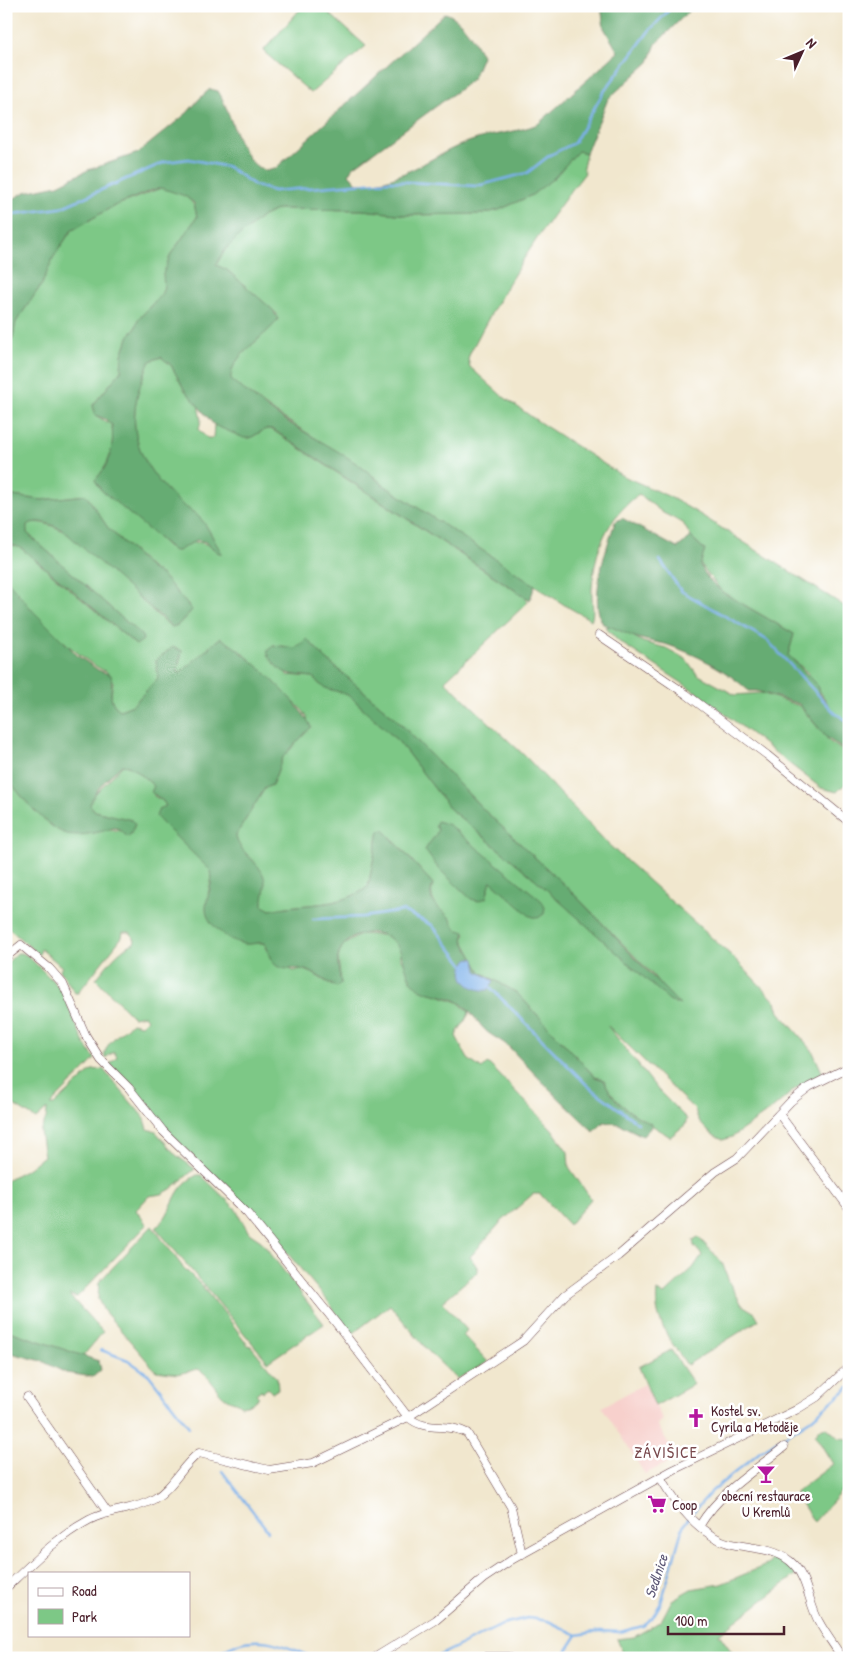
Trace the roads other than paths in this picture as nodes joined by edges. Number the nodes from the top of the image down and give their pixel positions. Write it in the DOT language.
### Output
graph roads {
  1 [pos="600,635"];
  2 [pos="849,822"];
  3 [pos="6,957"];
  4 [pos="849,1067"];
  5 [pos="779,1114"];
  6 [pos="849,1208"];
  7 [pos="849,1367"];
  8 [pos="27,1397"];
  9 [pos="408,1417"];
  10 [pos="784,1448"];
  11 [pos="660,1477"];
  12 [pos="108,1513"];
  13 [pos="698,1524"];
  14 [pos="522,1554"];
  15 [pos="6,1588"];
  16 [pos="374,1658"];
  17 [pos="480,1658"];
  18 [pos="508,1658"];
  19 [pos="842,1658"];
  1 -- 2 [label="street"];
  3 -- 9 [label="street"];
  4 -- 5 [label="street"];
  5 -- 6 [label="street"];
  5 -- 9 [label="street"];
  7 -- 11 [label="street"];
  8 -- 12 [label="street"];
  9 -- 12 [label="street"];
  9 -- 14 [label="street"];
  10 -- 13 [label="street"];
  11 -- 13 [label="street"];
  11 -- 14 [label="street"];
  12 -- 15 [label="street"];
  13 -- 19 [label="street"];
  14 -- 16 [label="street"];
  17 -- 18 [label="main road"];
}
